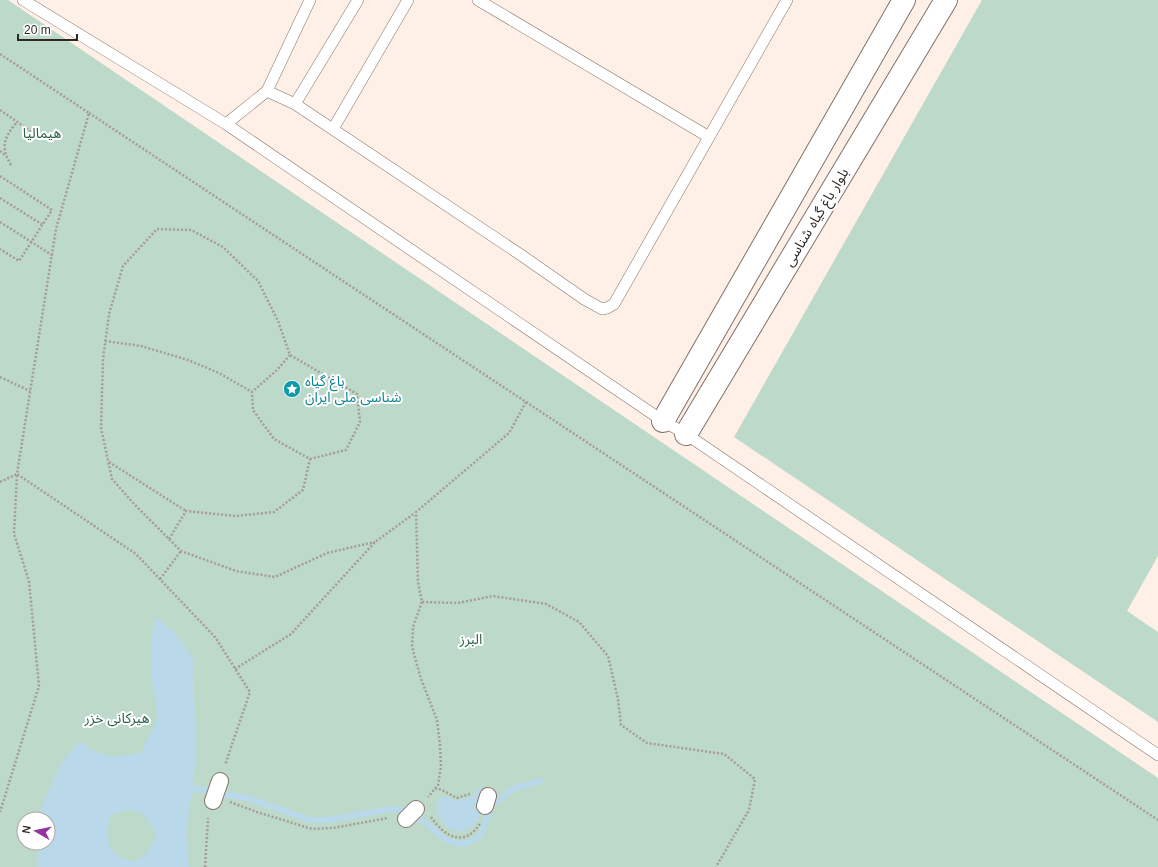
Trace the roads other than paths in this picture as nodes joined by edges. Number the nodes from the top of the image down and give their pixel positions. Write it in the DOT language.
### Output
graph roads {
  1 [pos="23,0"];
  2 [pos="310,0"];
  3 [pos="358,0"];
  4 [pos="408,0"];
  5 [pos="478,0"];
  6 [pos="787,0"];
  7 [pos="904,0"];
  8 [pos="946,0"];
  9 [pos="267,91"];
  10 [pos="295,104"];
  11 [pos="226,124"];
  12 [pos="333,129"];
  13 [pos="709,137"];
  14 [pos="663,421"];
  15 [pos="686,434"];
  16 [pos="1158,755"];
  17 [pos="220,781"];
  18 [pos="213,801"];
  1 -- 11 [label="lane"];
  2 -- 9 [label="lane"];
  3 -- 10 [label="lane"];
  4 -- 12 [label="lane"];
  5 -- 13 [label="lane"];
  6 -- 13 [label="lane"];
  7 -- 14 [label="street"];
  8 -- 15 [label="street, بلوار باغ گیاه شناسی"];
  9 -- 10 [label="lane"];
  9 -- 11 [label="lane"];
  10 -- 12 [label="lane"];
  11 -- 14 [label="lane"];
  12 -- 13 [label="lane"];
  14 -- 15 [label="lane"];
  15 -- 16 [label="lane"];
  17 -- 18 [label="street"];
}
